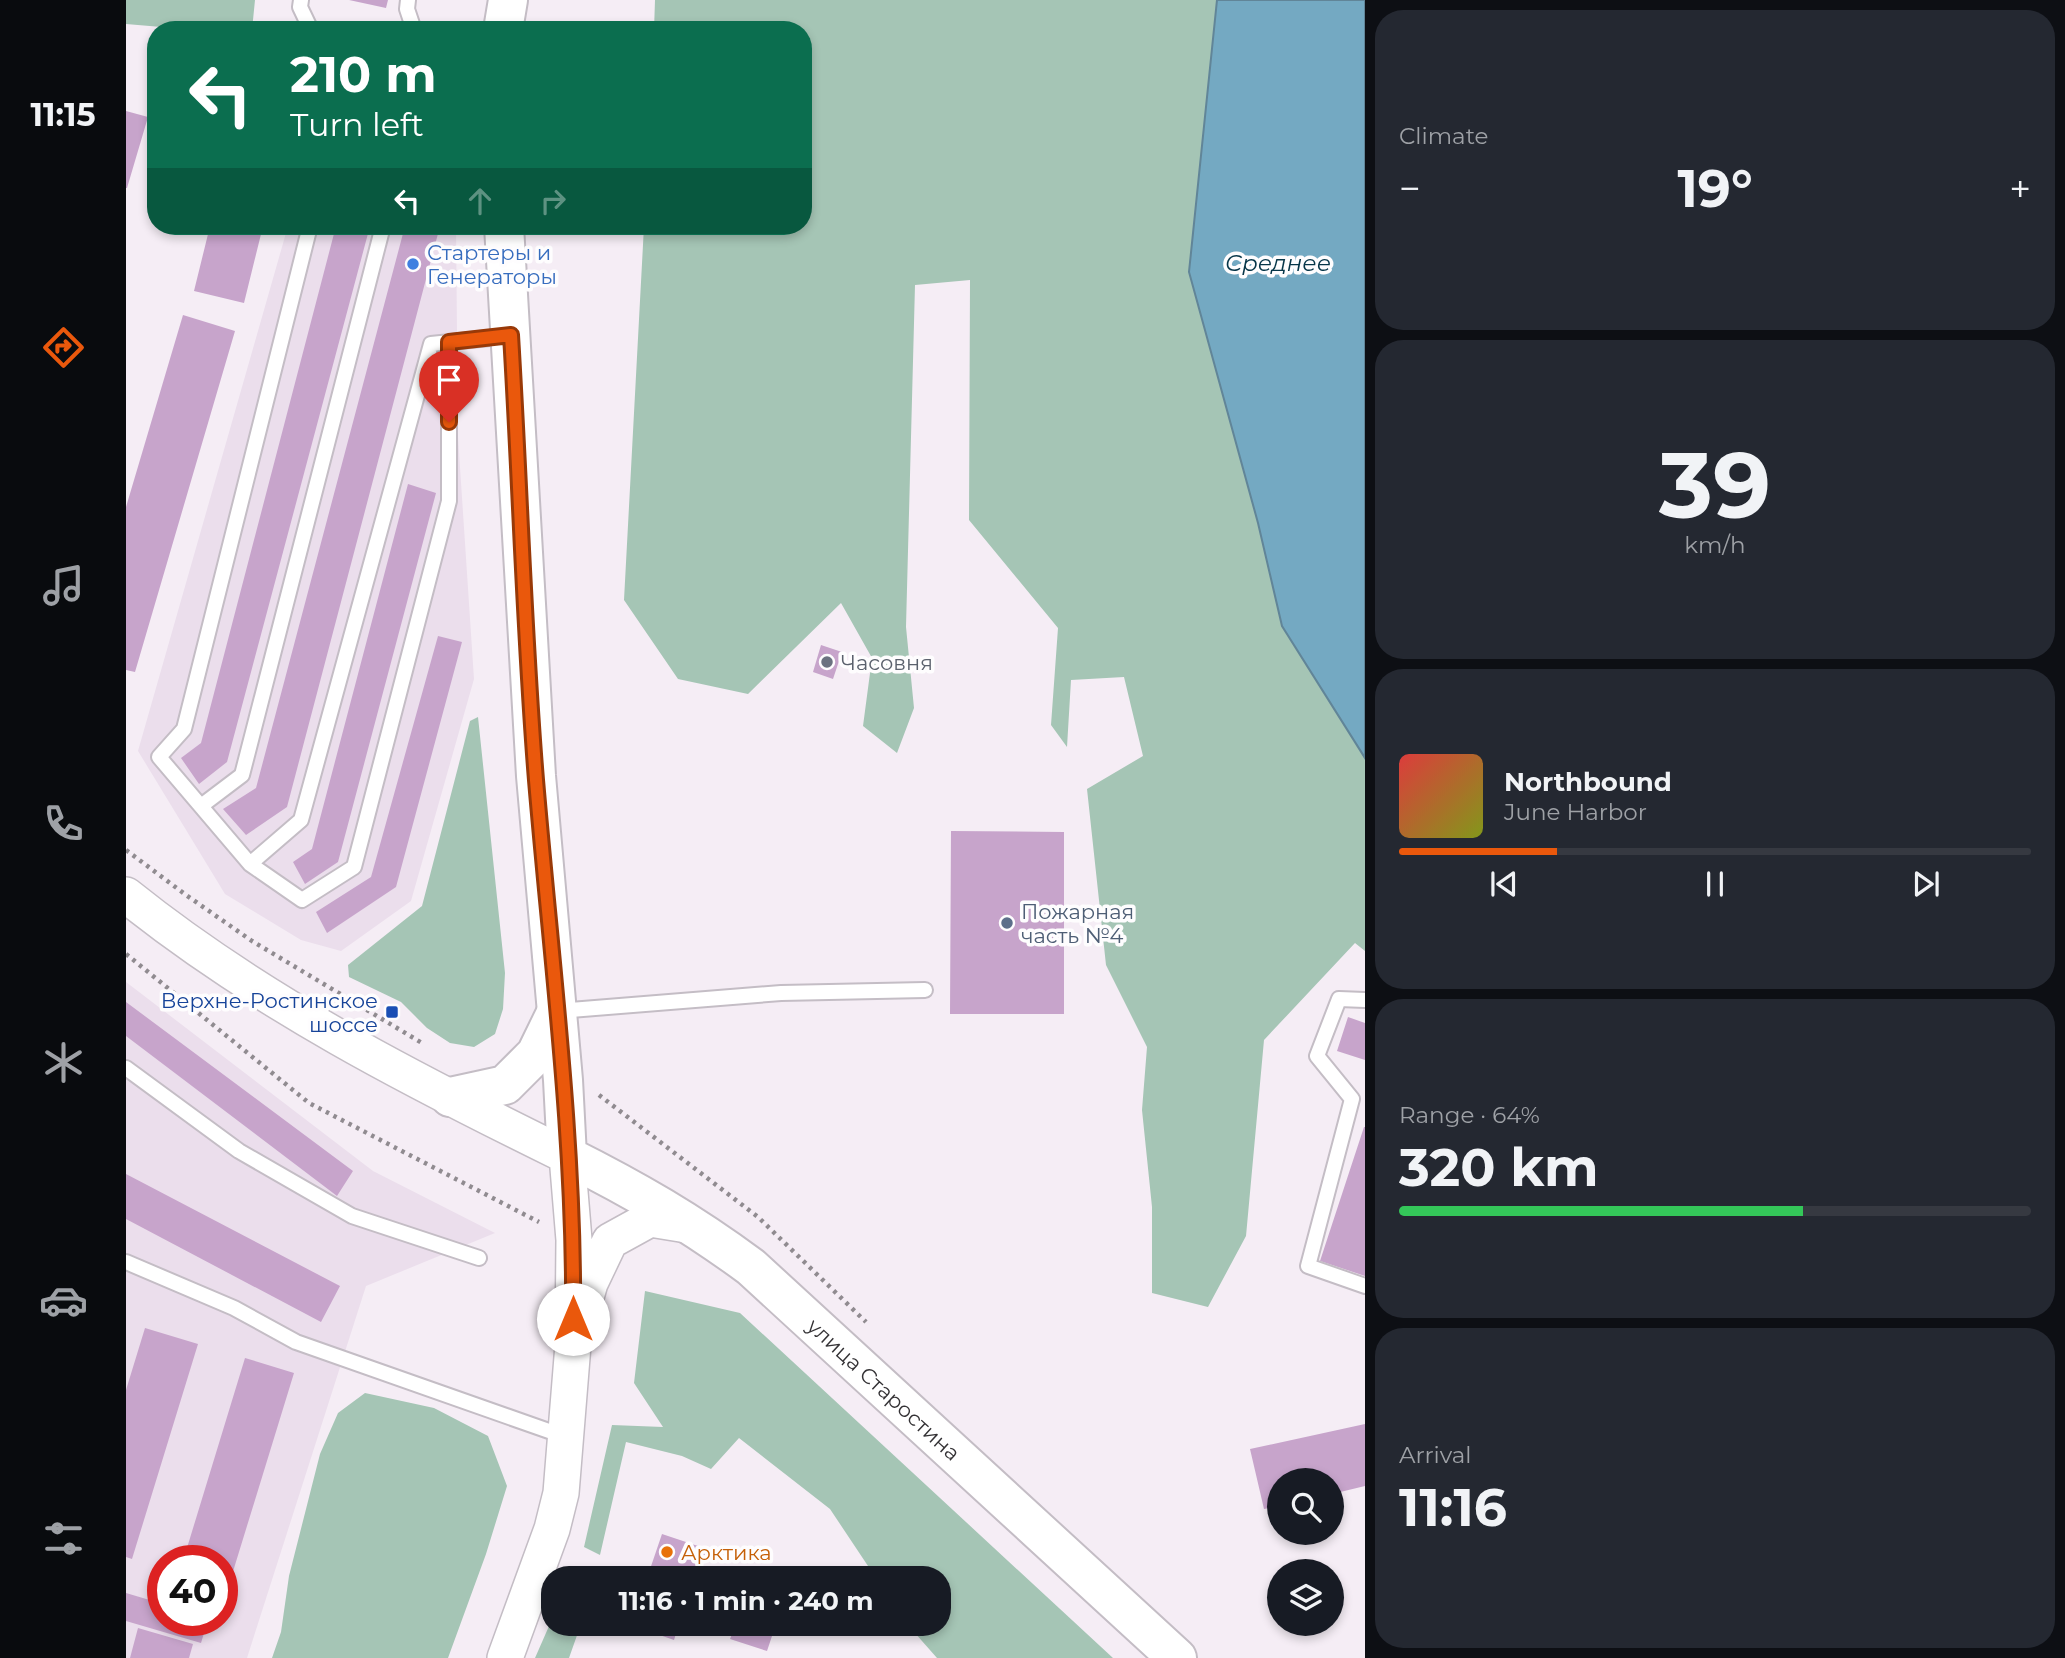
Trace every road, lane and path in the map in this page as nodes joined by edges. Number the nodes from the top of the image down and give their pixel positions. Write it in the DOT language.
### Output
graph roads {
  1 [pos="301,0"];
  2 [pos="408,0"];
  3 [pos="508,0"];
  4 [pos="307,21"];
  5 [pos="411,21"];
  6 [pos="504,21"];
  7 [pos="308,235"];
  8 [pos="381,235"];
  9 [pos="505,235"];
  10 [pos="511,335"];
  11 [pos="449,342"];
  12 [pos="201,806"];
  13 [pos="126,850"];
  14 [pos="250,864"];
  15 [pos="126,895"];
  16 [pos="126,954"];
  17 [pos="925,990"];
  18 [pos="1365,1000"];
  19 [pos="557,1011"];
  20 [pos="426,1045"];
  21 [pos="126,1068"];
  22 [pos="450,1097"];
  23 [pos="567,1156"];
  24 [pos="695,1227"];
  25 [pos="574,1240"];
  26 [pos="479,1258"];
  27 [pos="126,1262"];
  28 [pos="1365,1286"];
  29 [pos="573,1345"];
  30 [pos="567,1437"];
  31 [pos="505,1658"];
  32 [pos="1177,1658"];
  1 -- 4 [label="lane"];
  2 -- 5 [label="lane"];
  3 -- 6 [label="main road"];
  7 -- 12 [label="lane"];
  8 -- 12 [label="lane"];
  9 -- 10 [label="main road"];
  10 -- 11 [label="lane"];
  10 -- 19 [label="main road"];
  11 -- 14 [label="lane"];
  11 -- 14 [label="lane"];
  12 -- 14 [label="lane"];
  13 -- 20 [label="path"];
  15 -- 22 [label="street"];
  16 -- 25 [label="path"];
  17 -- 19 [label="lane"];
  18 -- 28 [label="lane"];
  19 -- 22 [label="main road"];
  19 -- 23 [label="main road"];
  21 -- 26 [label="lane"];
  22 -- 23 [label="street"];
  23 -- 24 [label="main road, улица Старостина"];
  23 -- 25 [label="street"];
  24 -- 29 [label="street"];
  24 -- 32 [label="main road, улица Старостина"];
  25 -- 29 [label="street"];
  27 -- 30 [label="lane"];
  29 -- 30 [label="street"];
  30 -- 31 [label="street"];
}
